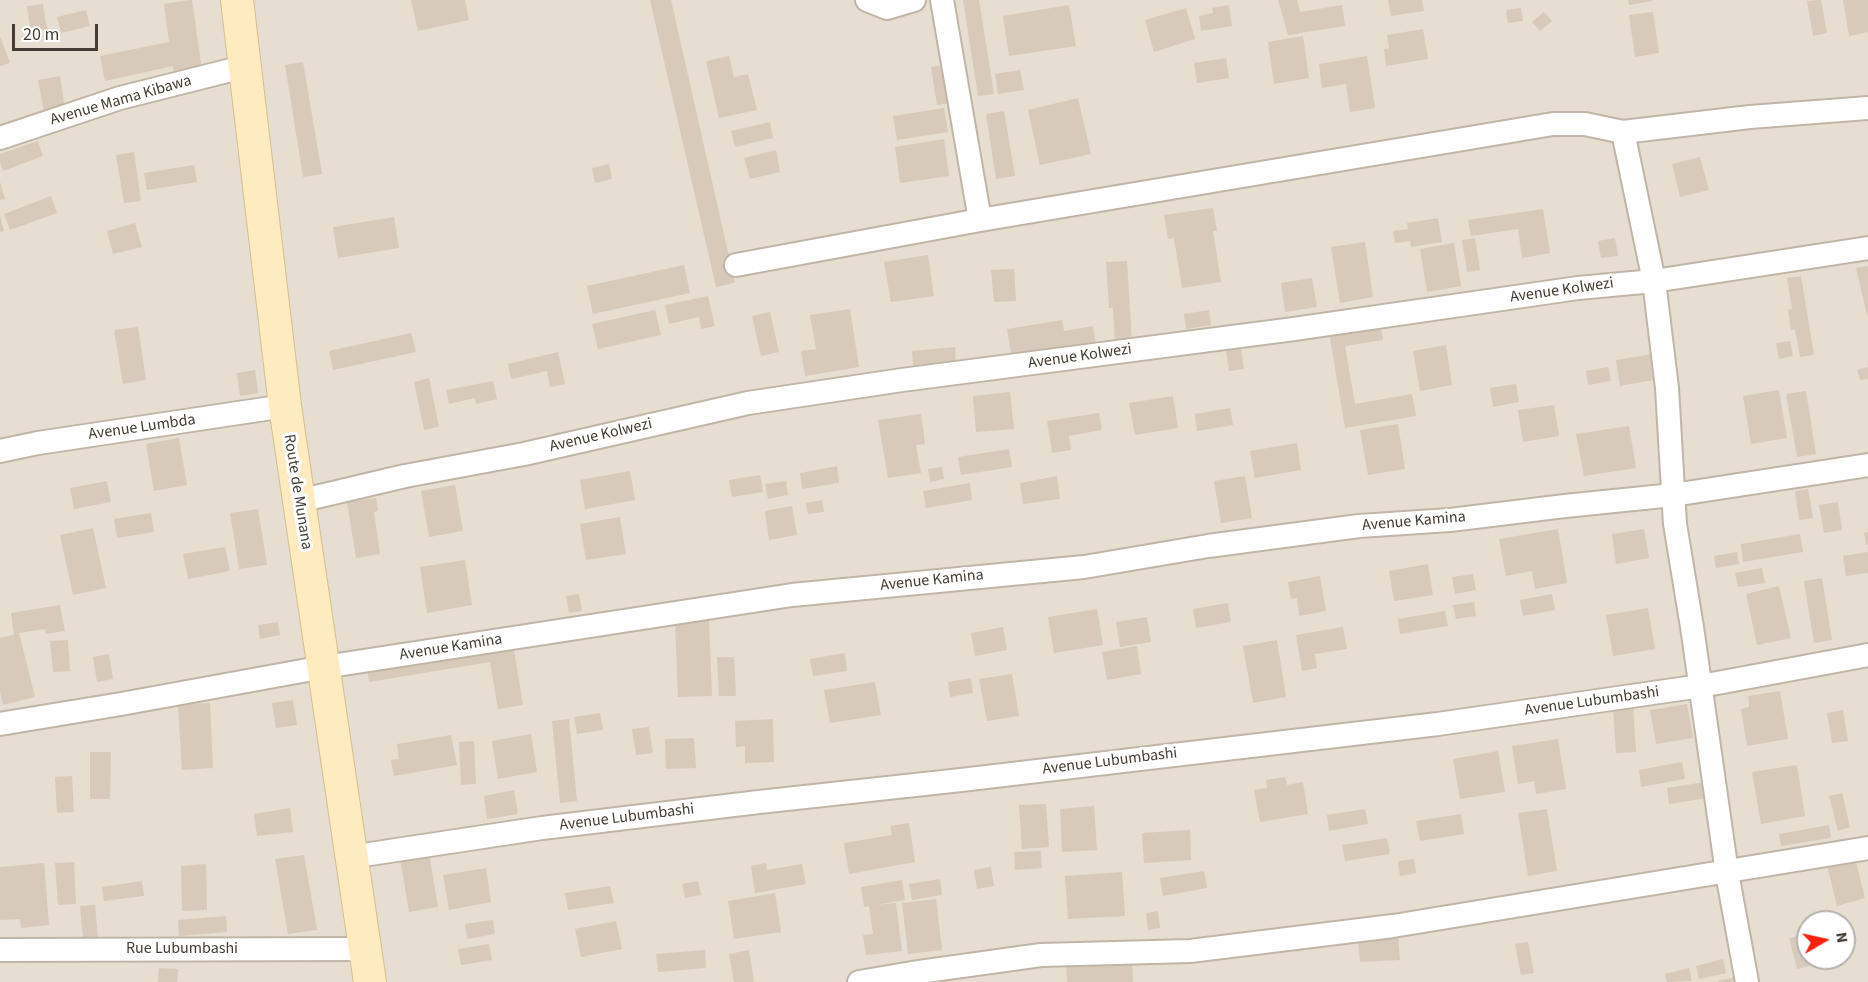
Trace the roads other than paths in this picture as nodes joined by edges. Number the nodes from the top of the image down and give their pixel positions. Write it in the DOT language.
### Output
graph roads {
  1 [pos="237,0"];
  2 [pos="867,0"];
  3 [pos="914,0"];
  4 [pos="942,0"];
  5 [pos="243,68"];
  6 [pos="1868,108"];
  7 [pos="1623,132"];
  8 [pos="0,138"];
  9 [pos="980,220"];
  10 [pos="1868,248"];
  11 [pos="736,265"];
  12 [pos="1654,281"];
  13 [pos="285,406"];
  14 [pos="0,451"];
  15 [pos="1868,465"];
  16 [pos="1673,495"];
  17 [pos="299,501"];
  18 [pos="1868,655"];
  19 [pos="324,668"];
  20 [pos="1701,686"];
  21 [pos="0,723"];
  22 [pos="1868,849"];
  23 [pos="350,857"];
  24 [pos="1727,873"];
  25 [pos="365,949"];
  26 [pos="0,950"];
  27 [pos="370,982"];
  28 [pos="859,982"];
  29 [pos="1747,982"];
  1 -- 5 [label="main road, Route de Munana"];
  2 -- 3 [label="street"];
  4 -- 9 [label="street"];
  5 -- 8 [label="street, Avenue Mama Kibawa"];
  5 -- 13 [label="main road, Route de Munana"];
  6 -- 7 [label="street"];
  7 -- 9 [label="street"];
  7 -- 12 [label="street"];
  9 -- 11 [label="street"];
  10 -- 12 [label="street, Avenue Kolwezi"];
  12 -- 16 [label="street"];
  12 -- 17 [label="street, Avenue Kolwezi"];
  13 -- 14 [label="street, Avenue Lumbda"];
  13 -- 17 [label="main road, Route de Munana"];
  15 -- 16 [label="street, Avenue Kamina"];
  16 -- 19 [label="street, Avenue Kamina"];
  16 -- 20 [label="street"];
  17 -- 19 [label="main road, Route de Munana"];
  18 -- 20 [label="street, Avenue Lubumbashi"];
  19 -- 21 [label="street, Avenue Kamina"];
  19 -- 23 [label="main road, Route de Munana"];
  20 -- 23 [label="street, Avenue Lubumbashi"];
  20 -- 24 [label="street"];
  22 -- 24 [label="street"];
  23 -- 25 [label="main road, Route de Munana"];
  24 -- 28 [label="street"];
  24 -- 29 [label="street"];
  25 -- 26 [label="street, Rue Lubumbashi"];
  25 -- 27 [label="main road, Route de Munana"];
}
